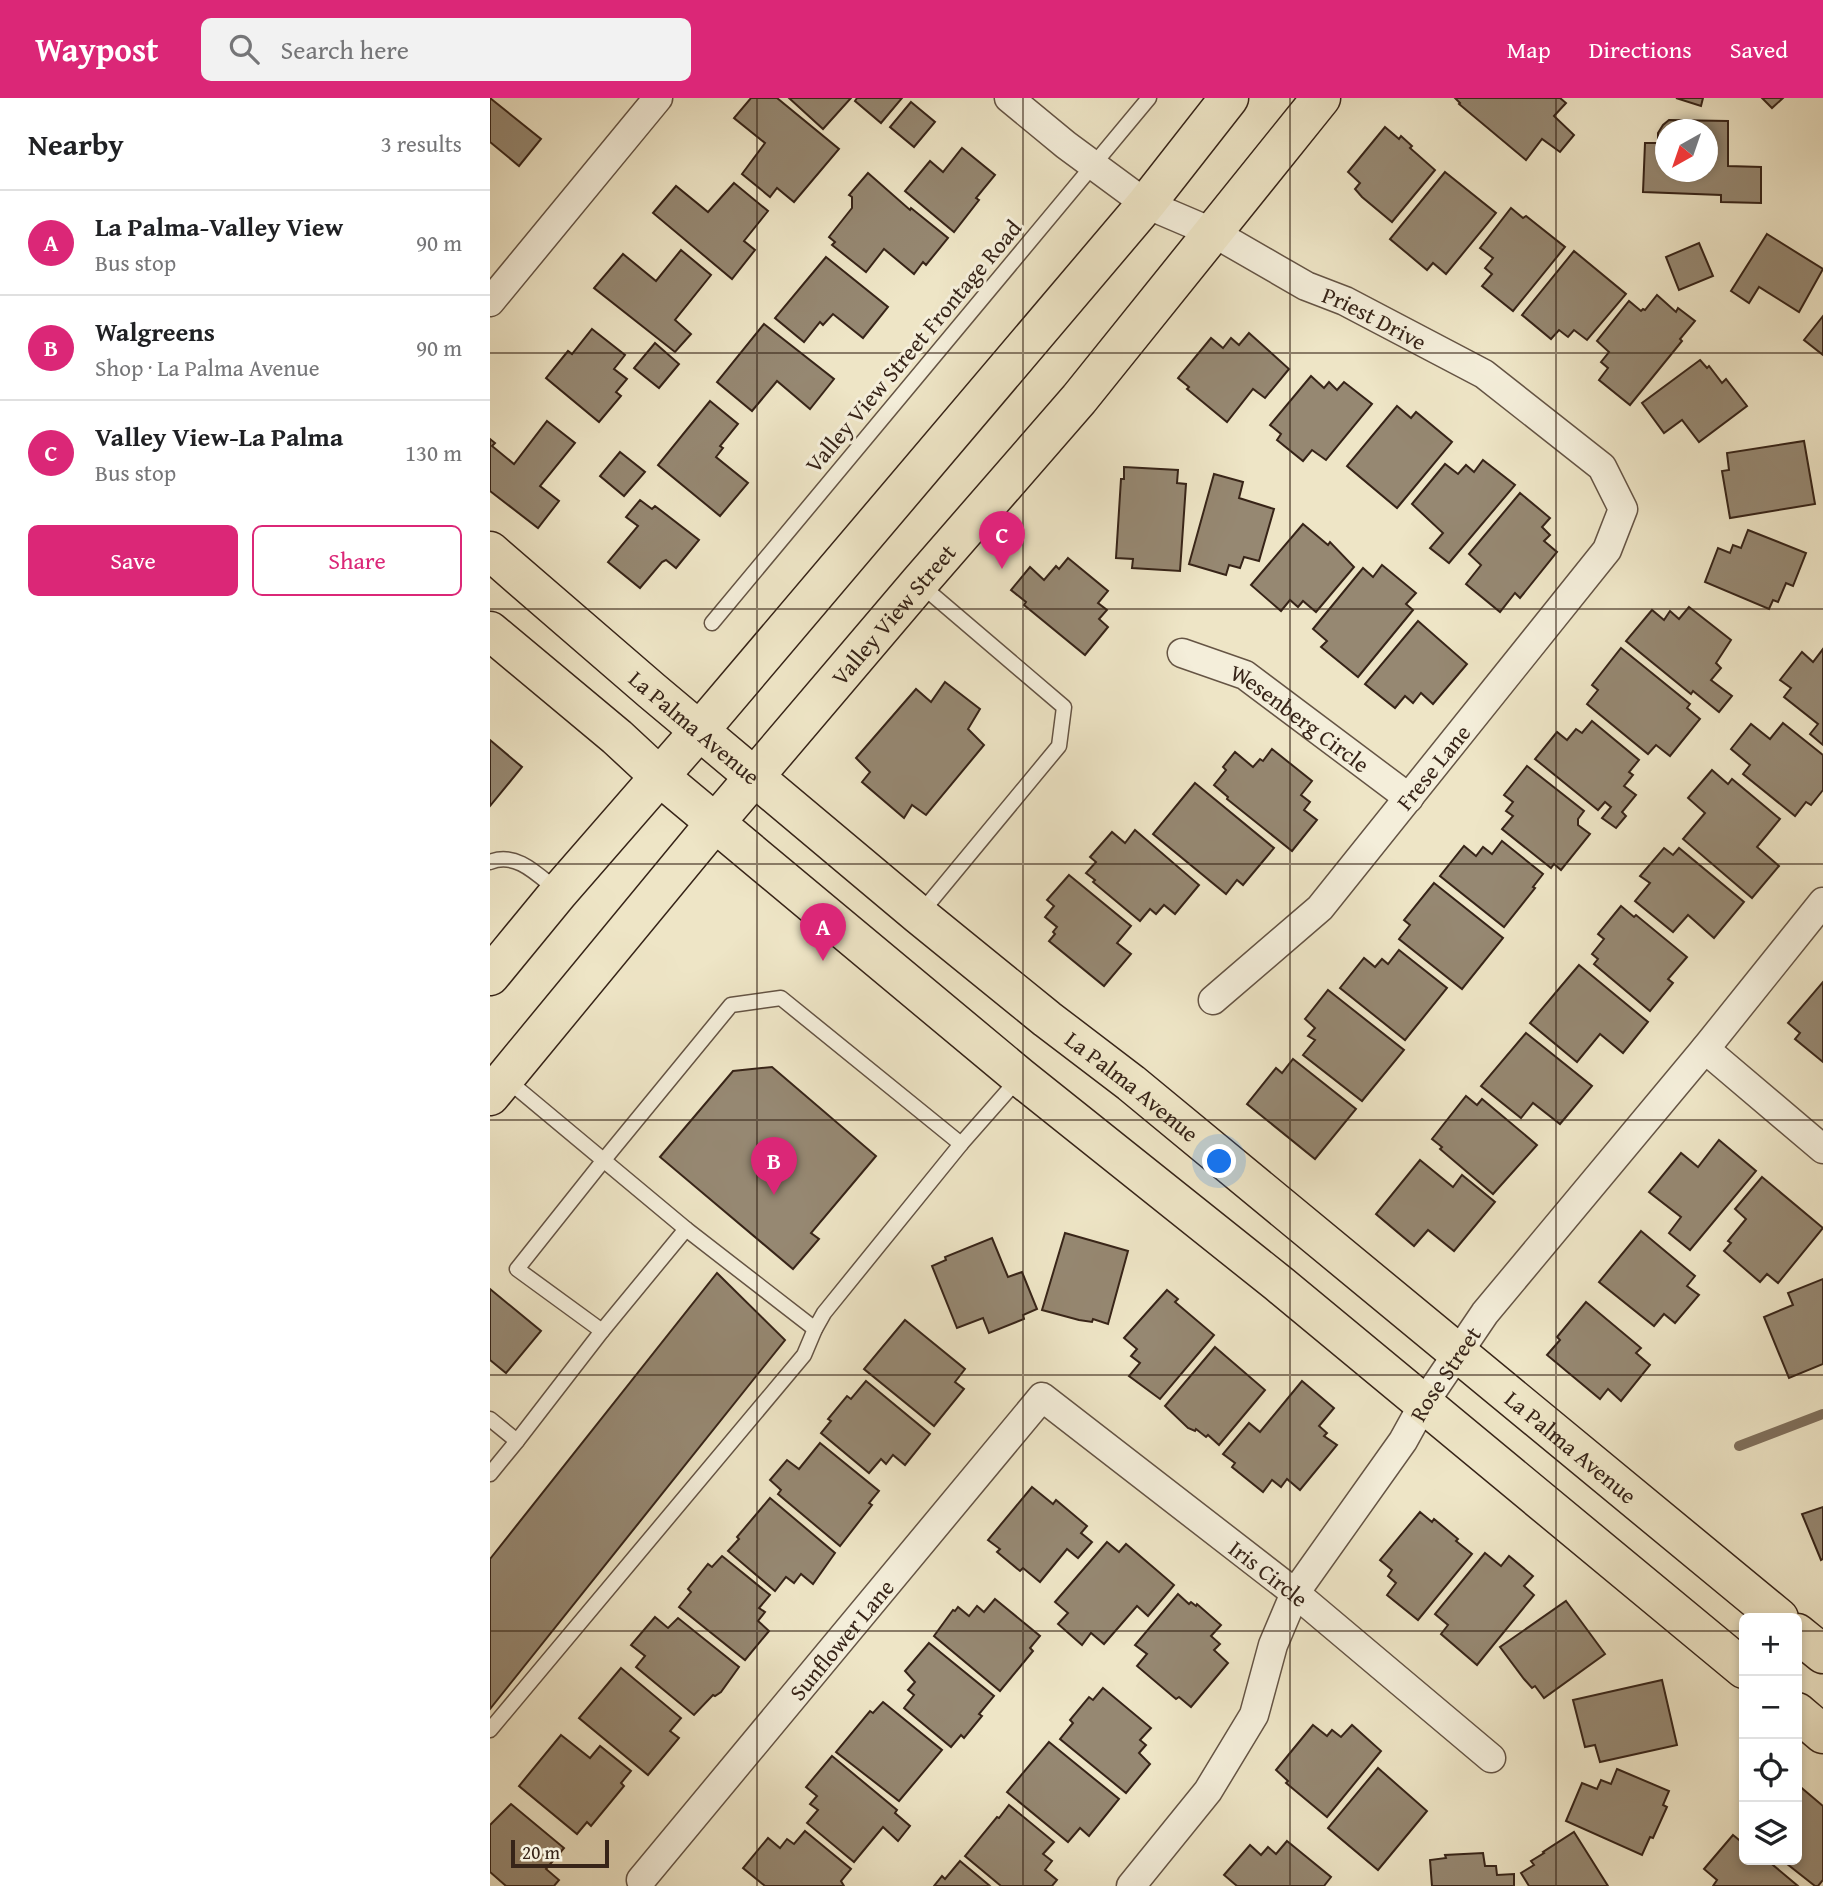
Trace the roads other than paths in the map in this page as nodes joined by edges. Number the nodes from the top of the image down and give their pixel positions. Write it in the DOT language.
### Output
graph roads {
  1 [pos="658,98"];
  2 [pos="1009,98"];
  3 [pos="1149,98"];
  4 [pos="1229,98"];
  5 [pos="1321,98"];
  6 [pos="1093,166"];
  7 [pos="1146,204"];
  8 [pos="1214,233"];
  9 [pos="490,302"];
  10 [pos="1623,509"];
  11 [pos="490,551"];
  12 [pos="919,583"];
  13 [pos="712,623"];
  14 [pos="490,631"];
  15 [pos="1182,653"];
  16 [pos="700,730"];
  17 [pos="659,776"];
  18 [pos="754,777"];
  19 [pos="1409,798"];
  20 [pos="715,823"];
  21 [pos="490,862"];
  22 [pos="559,892"];
  23 [pos="1823,902"];
  24 [pos="919,915"];
  25 [pos="490,976"];
  26 [pos="1213,1000"];
  27 [pos="1705,1049"];
  28 [pos="1020,1077"];
  29 [pos="497,1087"];
  30 [pos="961,1144"];
  31 [pos="1823,1149"];
  32 [pos="603,1161"];
  33 [pos="686,1229"];
  34 [pos="815,1329"];
  35 [pos="602,1331"];
  36 [pos="1457,1352"];
  37 [pos="1042,1397"];
  38 [pos="1423,1403"];
  39 [pos="490,1419"];
  40 [pos="517,1441"];
  41 [pos="490,1474"];
  42 [pos="1295,1593"];
  43 [pos="1773,1613"];
  44 [pos="1802,1637"];
  45 [pos="1823,1654"];
  46 [pos="1739,1665"];
  47 [pos="1802,1716"];
  48 [pos="490,1730"];
  49 [pos="1823,1734"];
  50 [pos="1492,1758"];
  51 [pos="641,1880"];
  52 [pos="1131,1886"];
  1 -- 9 [label="street"];
  2 -- 6 [label="street, Priest Drive"];
  3 -- 6 [label="lane, Valley View Street Frontage Road"];
  4 -- 7 [label="main road"];
  5 -- 8 [label="main road, Valley View Street"];
  6 -- 7 [label="street, Priest Drive"];
  6 -- 13 [label="lane, Valley View Street Frontage Road"];
  7 -- 8 [label="street, Priest Drive"];
  7 -- 16 [label="main road"];
  8 -- 10 [label="street, Priest Drive"];
  8 -- 12 [label="main road, Valley View Street"];
  10 -- 19 [label="street, Frese Lane"];
  11 -- 16 [label="main road, La Palma Avenue"];
  12 -- 18 [label="main road, Valley View Street"];
  12 -- 24 [label="lane"];
  14 -- 17 [label="main road"];
  15 -- 19 [label="street, Wesenberg Circle"];
  16 -- 17 [label="main road"];
  16 -- 18 [label="main road, La Palma Avenue"];
  17 -- 20 [label="main road"];
  17 -- 22 [label="main road"];
  18 -- 20 [label="main road, Valley View Street"];
  18 -- 24 [label="main road, La Palma Avenue"];
  19 -- 26 [label="street, Frese Lane"];
  20 -- 28 [label="main road"];
  20 -- 29 [label="main road, Valley View Street"];
  21 -- 22 [label="lane"];
  22 -- 25 [label="main road"];
  23 -- 27 [label="street, Rose Street"];
  24 -- 36 [label="main road, La Palma Avenue"];
  27 -- 31 [label="street"];
  27 -- 36 [label="street, Rose Street"];
  28 -- 30 [label="lane"];
  28 -- 38 [label="main road"];
  29 -- 32 [label="lane"];
  30 -- 32 [label="lane"];
  30 -- 34 [label="lane"];
  32 -- 33 [label="lane"];
  32 -- 35 [label="lane"];
  33 -- 34 [label="lane"];
  33 -- 35 [label="lane"];
  34 -- 48 [label="lane"];
  35 -- 40 [label="lane"];
  36 -- 38 [label="street, Rose Street"];
  36 -- 43 [label="main road, La Palma Avenue"];
  37 -- 42 [label="street, Iris Circle"];
  37 -- 51 [label="street, Sunflower Lane"];
  38 -- 42 [label="street, Rose Street"];
  38 -- 46 [label="main road"];
  39 -- 40 [label="lane"];
  40 -- 41 [label="lane"];
  42 -- 50 [label="street, Iris Circle"];
  42 -- 52 [label="street, Rose Street"];
  44 -- 45 [label="main road"];
  47 -- 49 [label="main road"];
}
